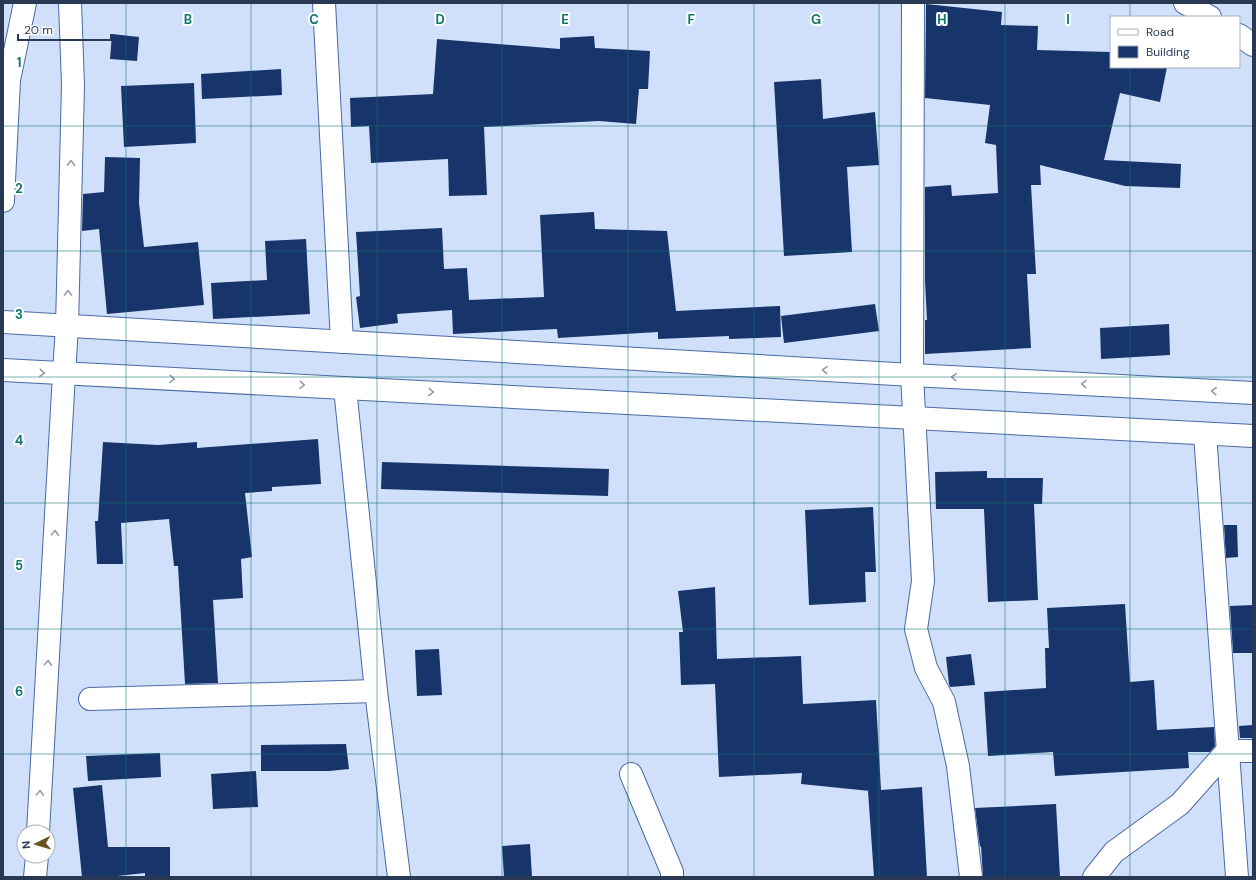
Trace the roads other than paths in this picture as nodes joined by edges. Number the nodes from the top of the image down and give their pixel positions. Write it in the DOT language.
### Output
graph roads {
  1 [pos="25,3"];
  2 [pos="70,3"];
  3 [pos="324,3"];
  4 [pos="913,3"];
  5 [pos="1185,3"];
  6 [pos="1208,16"];
  7 [pos="1240,36"];
  8 [pos="1253,45"];
  9 [pos="3,201"];
  10 [pos="3,322"];
  11 [pos="67,326"];
  12 [pos="342,342"];
  13 [pos="3,370"];
  14 [pos="64,374"];
  15 [pos="912,375"];
  16 [pos="345,388"];
  17 [pos="1253,393"];
  18 [pos="915,418"];
  19 [pos="1205,434"];
  20 [pos="1253,436"];
  21 [pos="376,691"];
  22 [pos="90,699"];
  23 [pos="1227,751"];
  24 [pos="1253,751"];
  25 [pos="631,774"];
  26 [pos="38,824"];
  27 [pos="36,864"];
  28 [pos="35,877"];
  29 [pos="399,877"];
  30 [pos="672,877"];
  31 [pos="971,877"];
  32 [pos="1094,877"];
  33 [pos="1237,877"];
  1 -- 9 [label="street"];
  11 -- 2 [label="street, one-way"];
  3 -- 12 [label="street"];
  4 -- 15 [label="street"];
  5 -- 6 [label="street"];
  7 -- 8 [label="street"];
  10 -- 11 [label="street"];
  11 -- 12 [label="street"];
  11 -- 14 [label="street"];
  15 -- 12 [label="street, one-way"];
  13 -- 14 [label="street, one-way"];
  14 -- 16 [label="street, one-way"];
  26 -- 14 [label="street, one-way"];
  17 -- 15 [label="street, one-way"];
  15 -- 18 [label="street"];
  16 -- 18 [label="street, one-way"];
  16 -- 21 [label="street"];
  18 -- 19 [label="street"];
  18 -- 31 [label="street"];
  19 -- 20 [label="street"];
  19 -- 23 [label="street"];
  21 -- 22 [label="street"];
  21 -- 29 [label="street"];
  23 -- 24 [label="street"];
  23 -- 32 [label="street"];
  23 -- 33 [label="street"];
  25 -- 30 [label="street"];
  27 -- 28 [label="street"];
}
